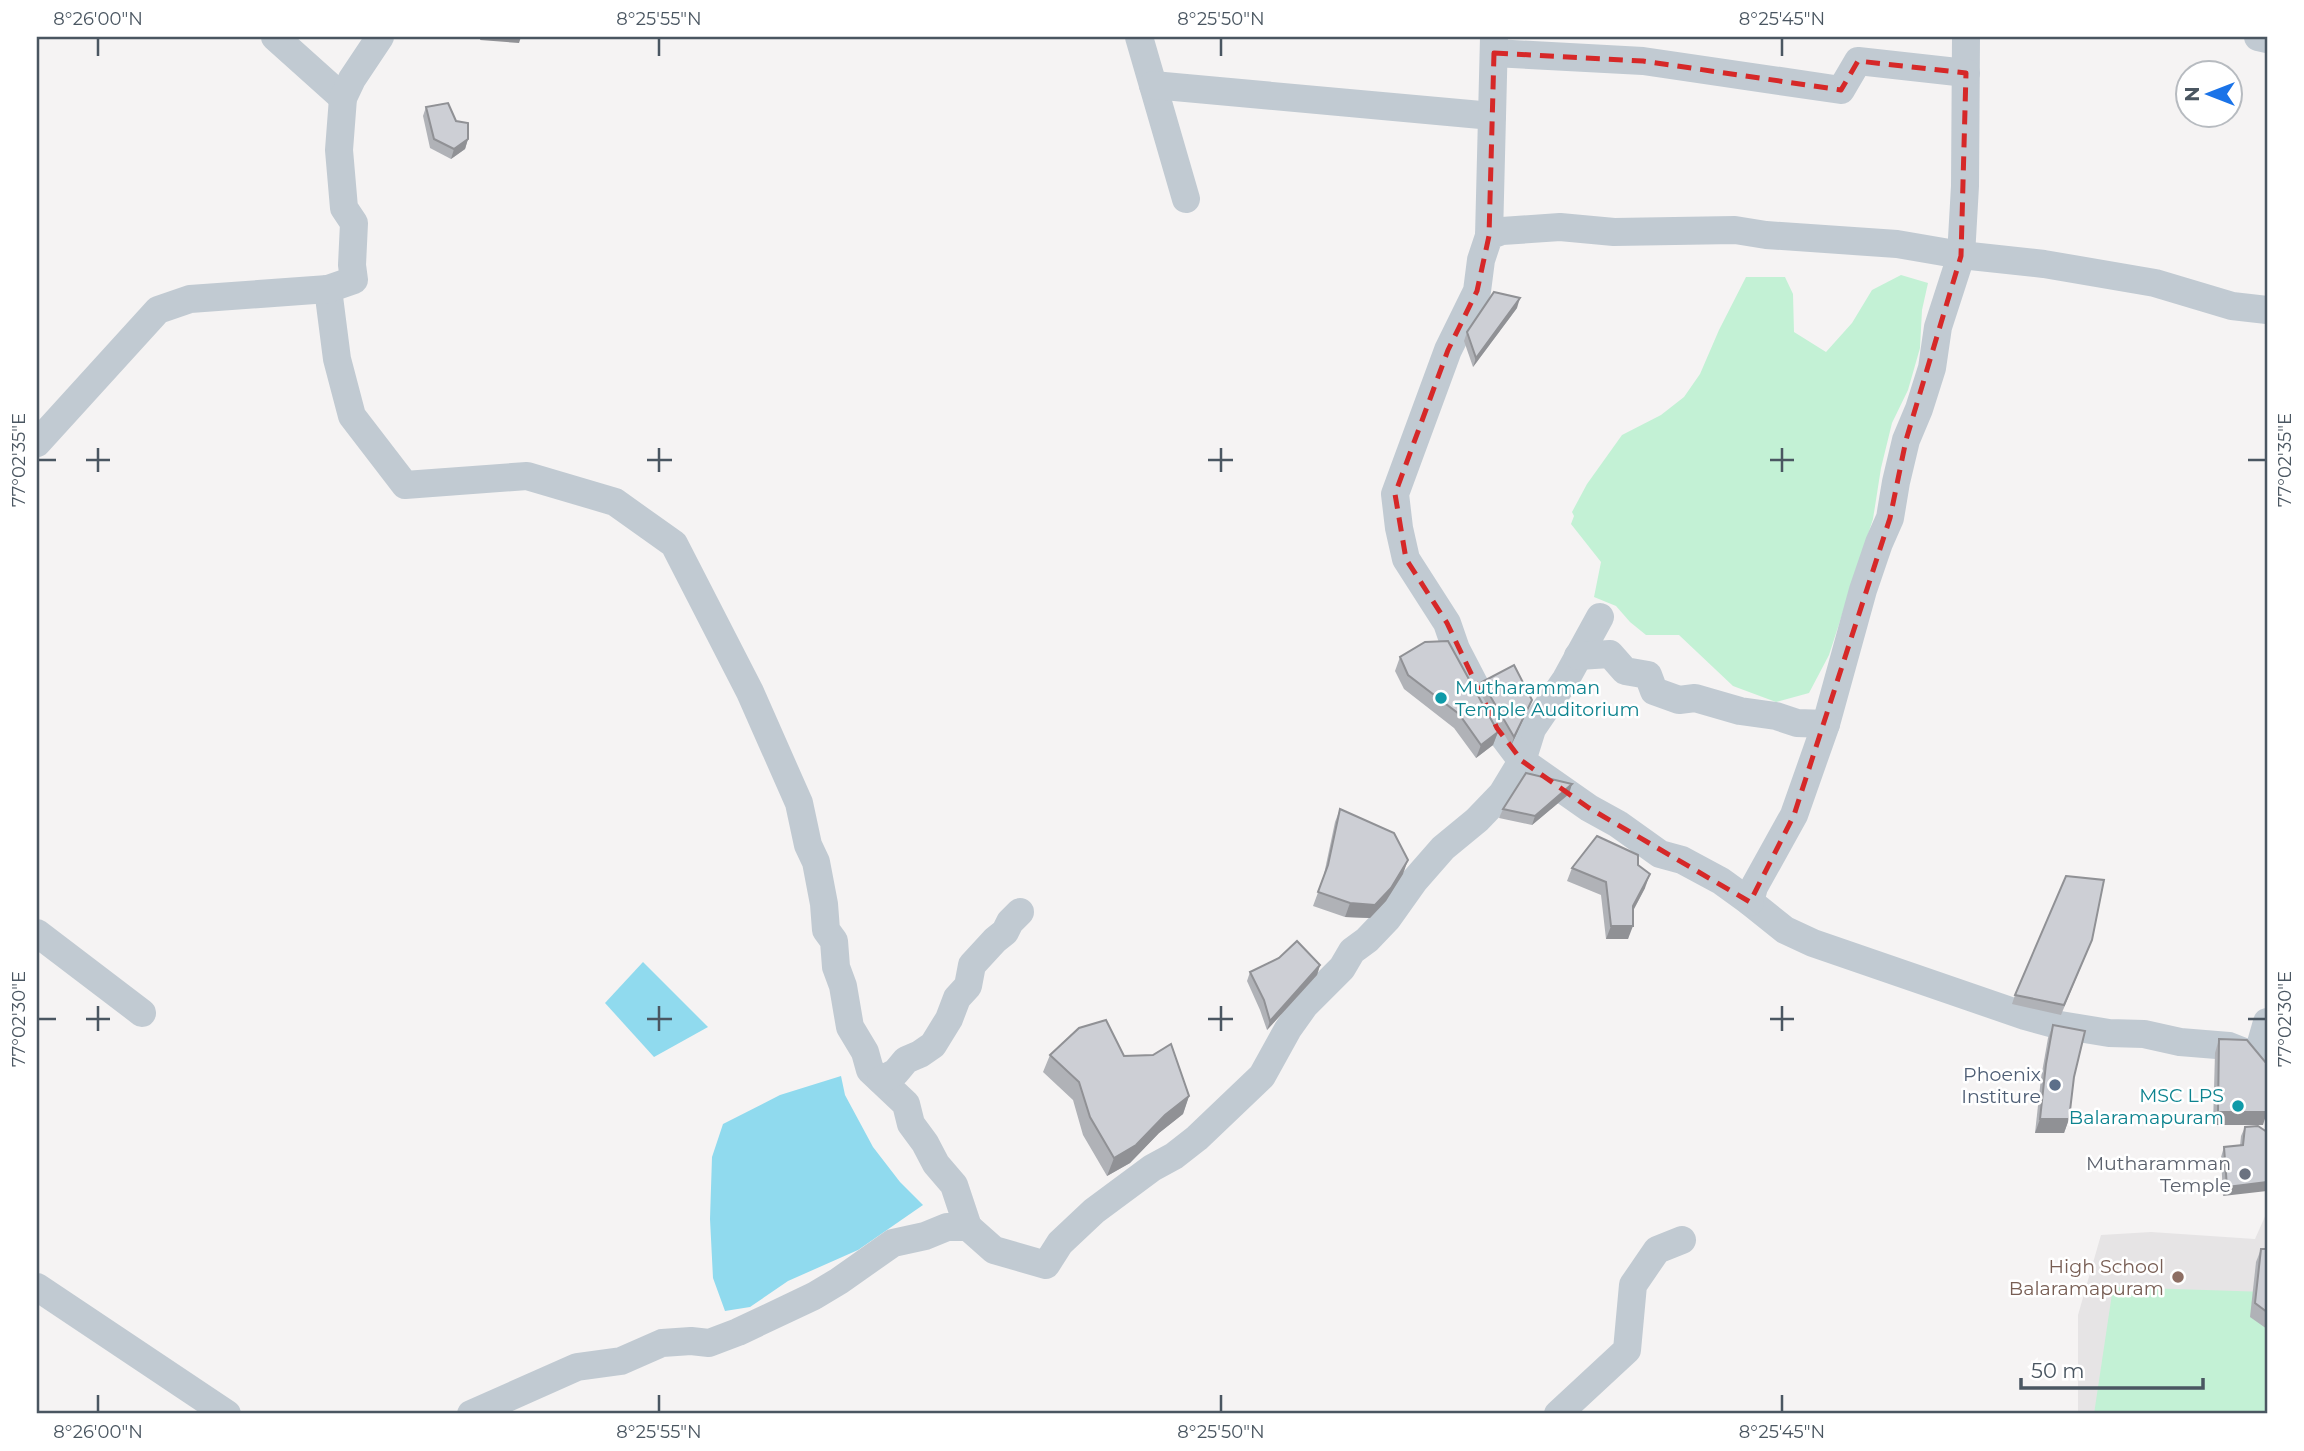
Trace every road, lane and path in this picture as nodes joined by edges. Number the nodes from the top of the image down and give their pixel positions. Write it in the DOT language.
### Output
graph roads {
  1 [pos="275,37"];
  2 [pos="380,37"];
  3 [pos="1139,37"];
  4 [pos="1966,37"];
  5 [pos="2258,37"];
  6 [pos="2267,39"];
  7 [pos="1494,45"];
  8 [pos="1966,73"];
  9 [pos="1153,85"];
  10 [pos="343,97"];
  11 [pos="1492,116"];
  12 [pos="1186,199"];
  13 [pos="1489,236"];
  14 [pos="1961,255"];
  15 [pos="328,289"];
  16 [pos="2267,310"];
  17 [pos="37,443"];
  18 [pos="1600,617"];
  19 [pos="1578,656"];
  20 [pos="1826,724"];
  21 [pos="1522,761"];
  22 [pos="1750,902"];
  23 [pos="1020,912"];
  24 [pos="37,933"];
  25 [pos="142,1013"];
  26 [pos="2267,1022"];
  27 [pos="2262,1068"];
  28 [pos="881,1080"];
  29 [pos="968,1227"];
  30 [pos="1682,1240"];
  31 [pos="37,1287"];
  32 [pos="227,1414"];
  33 [pos="471,1414"];
  34 [pos="1558,1414"];
  1 -- 10 [label="street"];
  2 -- 10 [label="street"];
  3 -- 9 [label="street"];
  4 -- 8 [label="street"];
  5 -- 6 [label="street"];
  7 -- 8 [label="street"];
  7 -- 11 [label="street"];
  8 -- 14 [label="street"];
  9 -- 11 [label="street"];
  9 -- 12 [label="street"];
  10 -- 15 [label="street"];
  11 -- 13 [label="street"];
  13 -- 14 [label="street"];
  13 -- 21 [label="street"];
  14 -- 16 [label="street"];
  14 -- 20 [label="street"];
  15 -- 17 [label="street"];
  15 -- 28 [label="street"];
  18 -- 19 [label="street"];
  19 -- 20 [label="street"];
  19 -- 21 [label="street"];
  20 -- 22 [label="street"];
  21 -- 22 [label="street"];
  21 -- 29 [label="street"];
  22 -- 27 [label="street"];
  23 -- 28 [label="street"];
  24 -- 25 [label="street"];
  26 -- 27 [label="street"];
  28 -- 29 [label="street"];
  29 -- 33 [label="street"];
  30 -- 34 [label="street"];
  31 -- 32 [label="street"];
}
